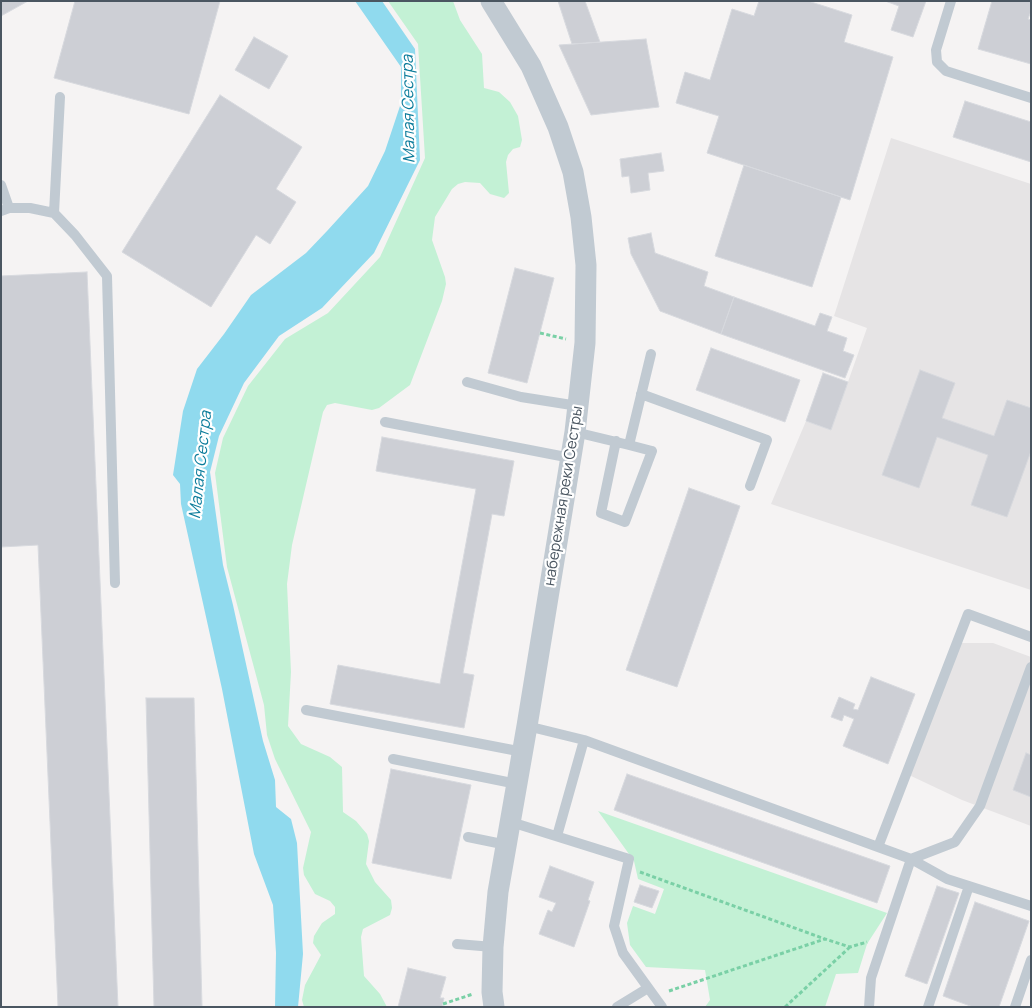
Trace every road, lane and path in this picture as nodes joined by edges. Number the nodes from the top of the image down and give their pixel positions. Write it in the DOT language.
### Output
graph roads {
  1 [pos="491,1"];
  2 [pos="951,1"];
  3 [pos="60,97"];
  4 [pos="1031,98"];
  5 [pos="1,185"];
  6 [pos="5,210"];
  7 [pos="54,213"];
  8 [pos="540,333"];
  9 [pos="568,339"];
  10 [pos="651,354"];
  11 [pos="468,382"];
  12 [pos="641,394"];
  13 [pos="578,406"];
  14 [pos="385,422"];
  15 [pos="575,432"];
  16 [pos="616,442"];
  17 [pos="629,445"];
  18 [pos="571,458"];
  19 [pos="750,486"];
  20 [pos="115,583"];
  21 [pos="1031,638"];
  22 [pos="1031,667"];
  23 [pos="306,710"];
  24 [pos="527,726"];
  25 [pos="584,740"];
  26 [pos="523,752"];
  27 [pos="393,759"];
  28 [pos="517,784"];
  29 [pos="511,822"];
  30 [pos="558,836"];
  31 [pos="468,837"];
  32 [pos="507,845"];
  33 [pos="878,847"];
  34 [pos="912,859"];
  35 [pos="627,867"];
  36 [pos="970,886"];
  37 [pos="1031,906"];
  38 [pos="885,937"];
  39 [pos="825,939"];
  40 [pos="456,944"];
  41 [pos="493,947"];
  42 [pos="850,947"];
  43 [pos="1031,960"];
  44 [pos="477,992"];
  45 [pos="651,992"];
  46 [pos="443,1004"];
  47 [pos="494,1007"];
  48 [pos="617,1007"];
  49 [pos="662,1007"];
  50 [pos="785,1007"];
  51 [pos="869,1007"];
  52 [pos="928,1007"];
  53 [pos="1015,1007"];
  1 -- 13 [label="street, набережная реки Сестры"];
  2 -- 4 [label="lane"];
  3 -- 7 [label="lane"];
  5 -- 6 [label="lane"];
  6 -- 7 [label="lane"];
  7 -- 20 [label="lane"];
  8 -- 9 [label="path"];
  10 -- 12 [label="lane"];
  11 -- 13 [label="lane"];
  12 -- 17 [label="lane"];
  12 -- 19 [label="lane"];
  13 -- 15 [label="street, набережная реки Сестры"];
  14 -- 18 [label="lane"];
  15 -- 16 [label="lane"];
  15 -- 18 [label="street, набережная реки Сестры"];
  16 -- 17 [label="lane"];
  16 -- 17 [label="lane"];
  18 -- 24 [label="street, набережная реки Сестры"];
  21 -- 33 [label="lane"];
  22 -- 34 [label="lane"];
  23 -- 26 [label="lane"];
  24 -- 25 [label="lane"];
  24 -- 26 [label="street, набережная реки Сестры"];
  25 -- 30 [label="lane"];
  25 -- 33 [label="lane"];
  26 -- 28 [label="street, набережная реки Сестры"];
  27 -- 28 [label="lane"];
  28 -- 29 [label="street, набережная реки Сестры"];
  29 -- 30 [label="lane"];
  29 -- 32 [label="street, набережная реки Сестры"];
  30 -- 35 [label="lane"];
  31 -- 32 [label="lane"];
  32 -- 41 [label="street, набережная реки Сестры"];
  33 -- 34 [label="lane"];
  34 -- 36 [label="lane"];
  34 -- 38 [label="lane"];
  35 -- 39 [label="path"];
  35 -- 45 [label="lane"];
  36 -- 37 [label="lane"];
  36 -- 52 [label="lane"];
  38 -- 42 [label="path"];
  38 -- 51 [label="lane"];
  39 -- 42 [label="path"];
  39 -- 45 [label="path"];
  40 -- 41 [label="lane"];
  41 -- 47 [label="street, набережная реки Сестры"];
  42 -- 50 [label="path"];
  43 -- 53 [label="lane"];
  44 -- 46 [label="path"];
  45 -- 48 [label="lane"];
  45 -- 49 [label="lane"];
}
